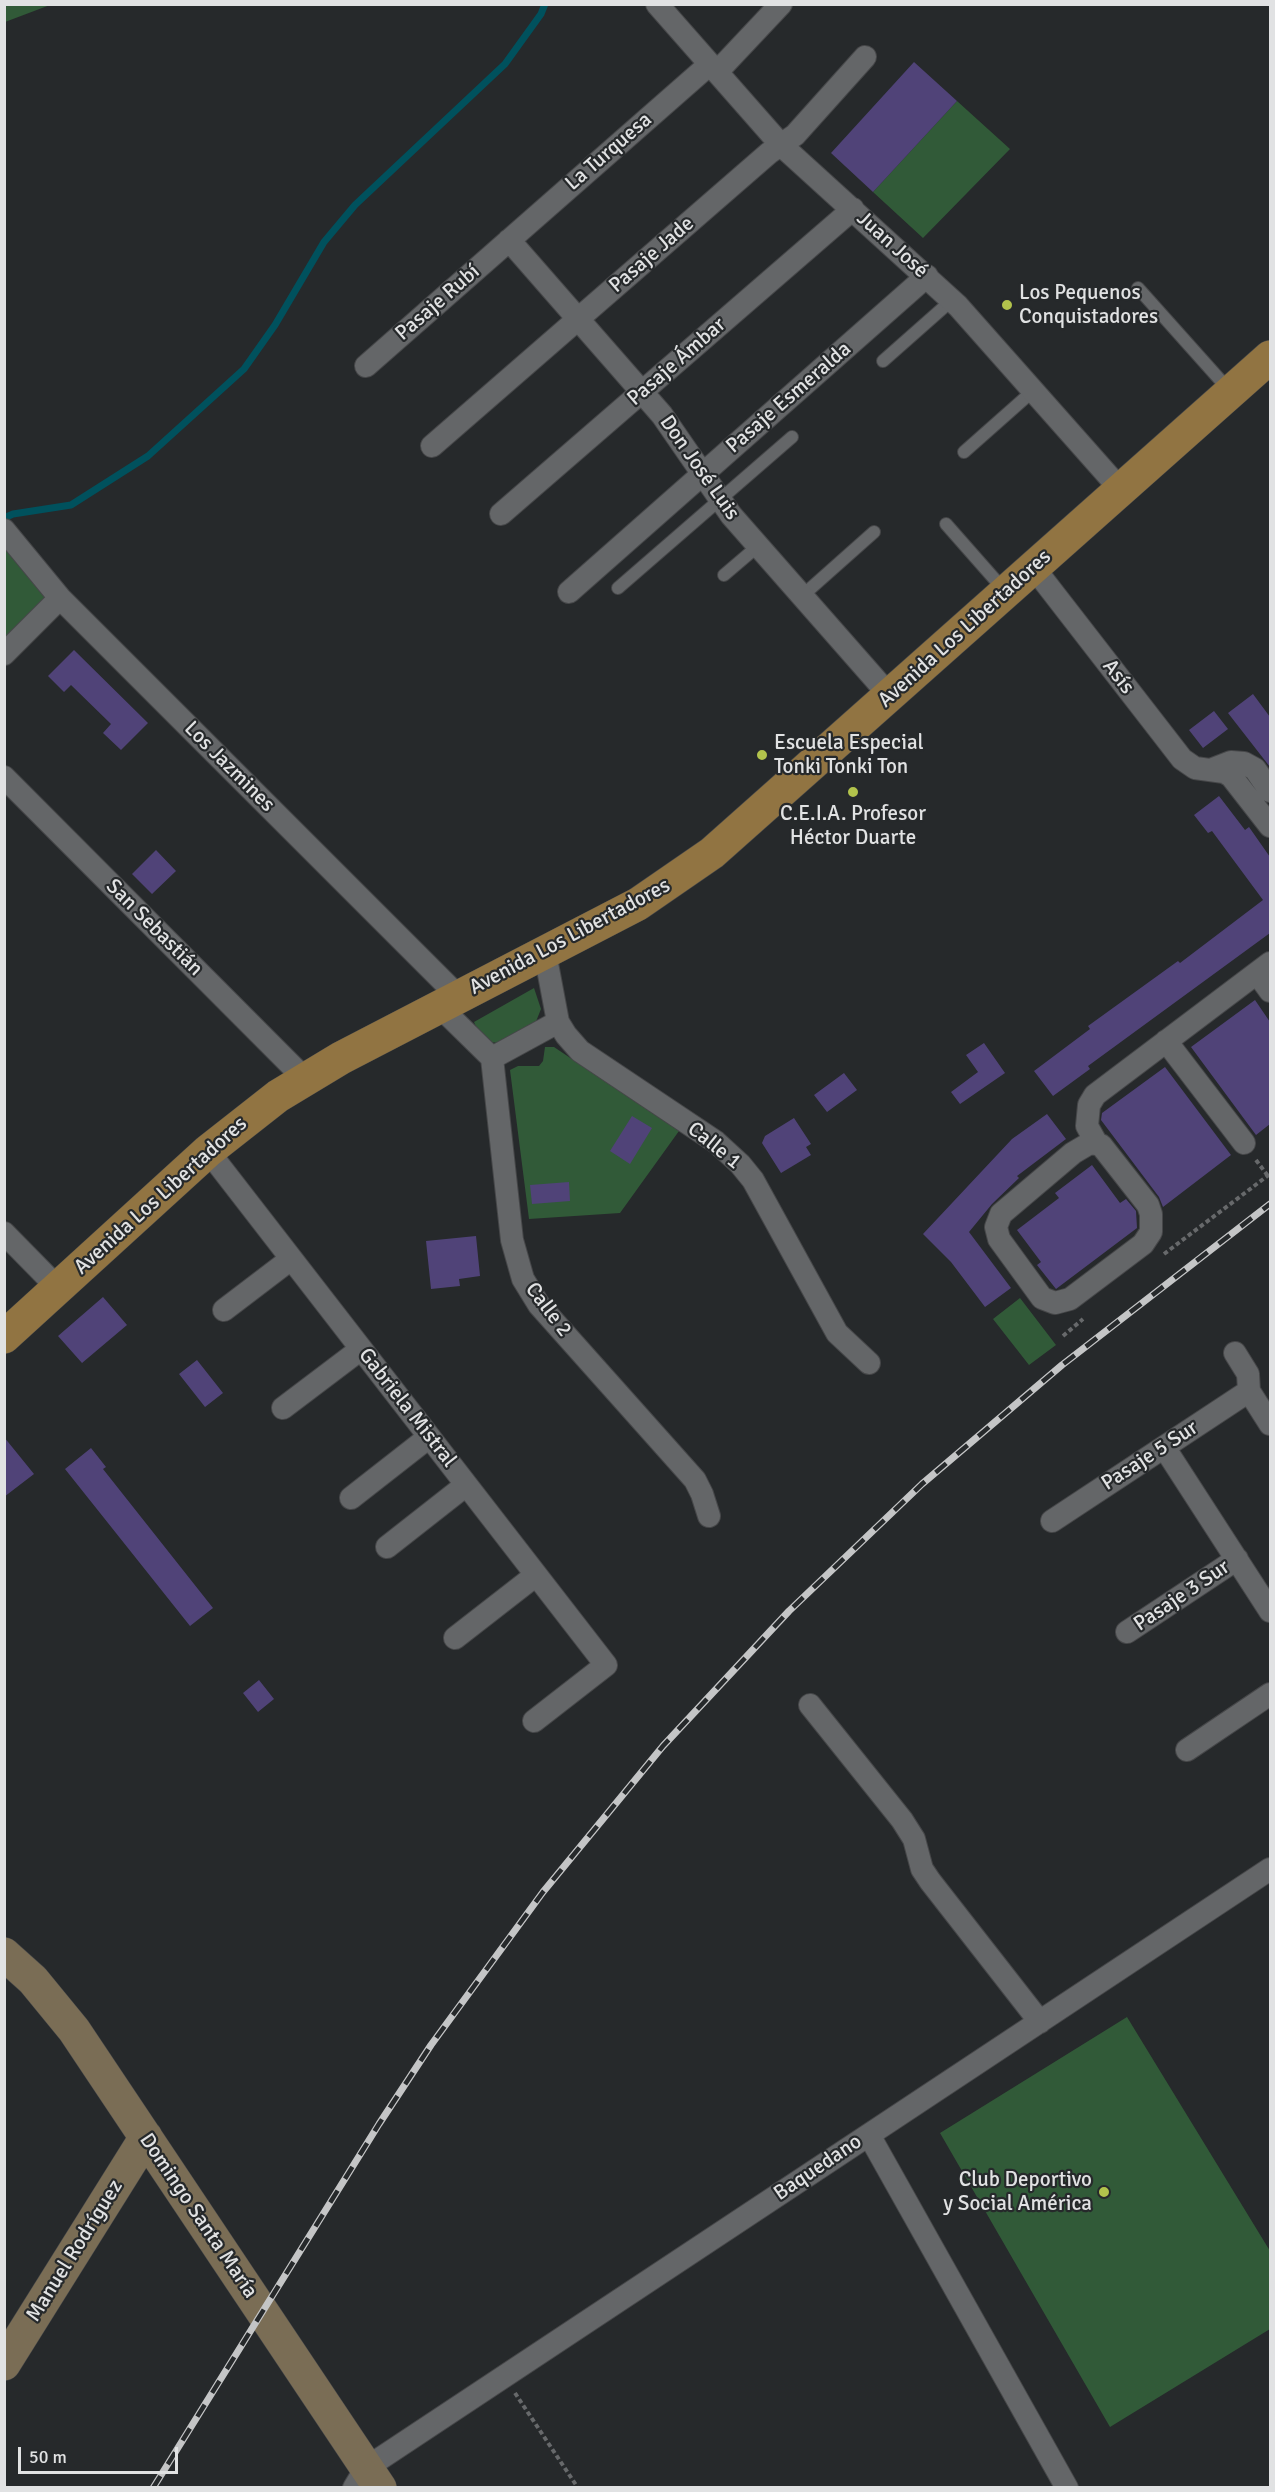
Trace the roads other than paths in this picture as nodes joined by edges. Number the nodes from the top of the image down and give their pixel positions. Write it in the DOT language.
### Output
graph roads {
  1 [pos="657,4"];
  2 [pos="781,4"];
  3 [pos="865,57"];
  4 [pos="713,68"];
  5 [pos="781,144"];
  6 [pos="853,209"];
  7 [pos="509,240"];
  8 [pos="927,276"];
  9 [pos="1138,288"];
  10 [pos="952,300"];
  11 [pos="578,319"];
  12 [pos="1270,357"];
  13 [pos="883,362"];
  14 [pos="366,366"];
  15 [pos="1034,390"];
  16 [pos="643,391"];
  17 [pos="1231,392"];
  18 [pos="792,437"];
  19 [pos="432,446"];
  20 [pos="964,452"];
  21 [pos="701,475"];
  22 [pos="1121,490"];
  23 [pos="720,501"];
  24 [pos="501,514"];
  25 [pos="946,524"];
  26 [pos="6,532"];
  27 [pos="874,532"];
  28 [pos="758,546"];
  29 [pos="1034,568"];
  30 [pos="724,575"];
  31 [pos="618,588"];
  32 [pos="569,592"];
  33 [pos="1006,592"];
  34 [pos="802,596"];
  35 [pos="60,598"];
  36 [pos="4,654"];
  37 [pos="890,696"];
  38 [pos="1213,770"];
  39 [pos="4,777"];
  40 [pos="1270,791"];
  41 [pos="1270,826"];
  42 [pos="545,953"];
  43 [pos="1266,976"];
  44 [pos="449,1002"];
  45 [pos="558,1022"];
  46 [pos="1166,1041"];
  47 [pos="492,1058"];
  48 [pos="304,1078"];
  49 [pos="1244,1143"];
  50 [pos="1097,1144"];
  51 [pos="208,1151"];
  52 [pos="4,1233"];
  53 [pos="291,1258"];
  54 [pos="58,1288"];
  55 [pos="224,1310"];
  56 [pos="4,1337"];
  57 [pos="361,1348"];
  58 [pos="1234,1353"];
  59 [pos="869,1363"];
  60 [pos="1249,1391"];
  61 [pos="283,1408"];
  62 [pos="1270,1425"];
  63 [pos="429,1437"];
  64 [pos="1164,1447"];
  65 [pos="466,1485"];
  66 [pos="351,1498"];
  67 [pos="709,1516"];
  68 [pos="1052,1521"];
  69 [pos="387,1547"];
  70 [pos="1237,1559"];
  71 [pos="536,1575"];
  72 [pos="1270,1611"];
  73 [pos="1127,1632"];
  74 [pos="454,1638"];
  75 [pos="1270,1694"];
  76 [pos="810,1705"];
  77 [pos="534,1721"];
  78 [pos="1186,1750"];
  79 [pos="1270,1869"];
  80 [pos="4,1954"];
  81 [pos="1040,2022"];
  82 [pos="869,2135"];
  83 [pos="146,2137"];
  84 [pos="4,2364"];
  85 [pos="367,2481"];
  86 [pos="1067,2487"];
  1 -- 4 [label="street, Juan José"];
  2 -- 4 [label="street, La Turquesa"];
  3 -- 5 [label="street, Pasaje Jade"];
  4 -- 5 [label="street, Juan José"];
  4 -- 7 [label="street, La Turquesa"];
  5 -- 6 [label="street, Juan José"];
  5 -- 11 [label="street, Pasaje Jade"];
  6 -- 8 [label="street, Juan José"];
  6 -- 16 [label="street, Pasaje Ámbar"];
  7 -- 11 [label="street, Don José Luis"];
  7 -- 14 [label="street, Pasaje Rubí"];
  8 -- 10 [label="street, Juan José"];
  8 -- 21 [label="street, Pasaje Esmeralda"];
  9 -- 17 [label="lane"];
  10 -- 13 [label="lane"];
  10 -- 15 [label="street, Juan José"];
  11 -- 16 [label="street, Don José Luis"];
  11 -- 19 [label="street, Pasaje Jade"];
  12 -- 17 [label="main road, Avenida Los Libertadores"];
  15 -- 20 [label="lane"];
  15 -- 22 [label="street, Juan José"];
  16 -- 21 [label="street, Don José Luis"];
  16 -- 24 [label="street, Pasaje Ámbar"];
  17 -- 22 [label="main road, Avenida Los Libertadores"];
  18 -- 23 [label="lane"];
  21 -- 23 [label="street, Don José Luis"];
  21 -- 32 [label="street, Pasaje Esmeralda"];
  22 -- 29 [label="main road, Avenida Los Libertadores"];
  23 -- 28 [label="street, Don José Luis"];
  23 -- 31 [label="lane"];
  25 -- 33 [label="lane"];
  26 -- 35 [label="street, Los Jazmines"];
  27 -- 34 [label="lane"];
  28 -- 30 [label="lane"];
  28 -- 34 [label="street, Don José Luis"];
  29 -- 33 [label="main road, Avenida Los Libertadores"];
  29 -- 38 [label="street, Asís"];
  33 -- 37 [label="main road, Avenida Los Libertadores"];
  34 -- 37 [label="street, Don José Luis"];
  35 -- 36 [label="street"];
  35 -- 44 [label="street, Los Jazmines"];
  37 -- 42 [label="main road, Avenida Los Libertadores"];
  38 -- 40 [label="street"];
  38 -- 41 [label="street, Asís"];
  39 -- 48 [label="street, San Sebastián"];
  42 -- 44 [label="main road, Avenida Los Libertadores"];
  42 -- 45 [label="street, Calle 1"];
  43 -- 46 [label="street"];
  44 -- 47 [label="street"];
  44 -- 48 [label="main road, Avenida Los Libertadores"];
  45 -- 47 [label="street"];
  45 -- 59 [label="street, Calle 1"];
  46 -- 49 [label="street"];
  46 -- 50 [label="street"];
  47 -- 67 [label="street, Calle 2"];
  48 -- 51 [label="main road, Avenida Los Libertadores"];
  50 -- 50 [label="street"];
  51 -- 53 [label="street, Gabriela Mistral"];
  51 -- 54 [label="main road, Avenida Los Libertadores"];
  52 -- 54 [label="street"];
  53 -- 55 [label="street"];
  53 -- 57 [label="street, Gabriela Mistral"];
  54 -- 56 [label="main road, Avenida Los Libertadores"];
  57 -- 61 [label="street"];
  57 -- 63 [label="street, Gabriela Mistral"];
  58 -- 60 [label="street"];
  60 -- 62 [label="street"];
  60 -- 64 [label="street, Pasaje 5 Sur"];
  63 -- 65 [label="street, Gabriela Mistral"];
  63 -- 66 [label="street"];
  64 -- 68 [label="street, Pasaje 5 Sur"];
  64 -- 70 [label="street"];
  65 -- 69 [label="street"];
  65 -- 71 [label="street, Gabriela Mistral"];
  70 -- 72 [label="street"];
  70 -- 73 [label="street, Pasaje 3 Sur"];
  71 -- 74 [label="street"];
  71 -- 77 [label="street, Gabriela Mistral"];
  75 -- 78 [label="street"];
  76 -- 81 [label="street"];
  79 -- 81 [label="street, Baquedano"];
  80 -- 83 [label="street, Domingo Santa María"];
  81 -- 82 [label="street, Baquedano"];
  82 -- 85 [label="street, Baquedano"];
  82 -- 86 [label="street"];
  83 -- 84 [label="street, Manuel Rodríguez"];
  83 -- 85 [label="street, Domingo Santa María"];
}
